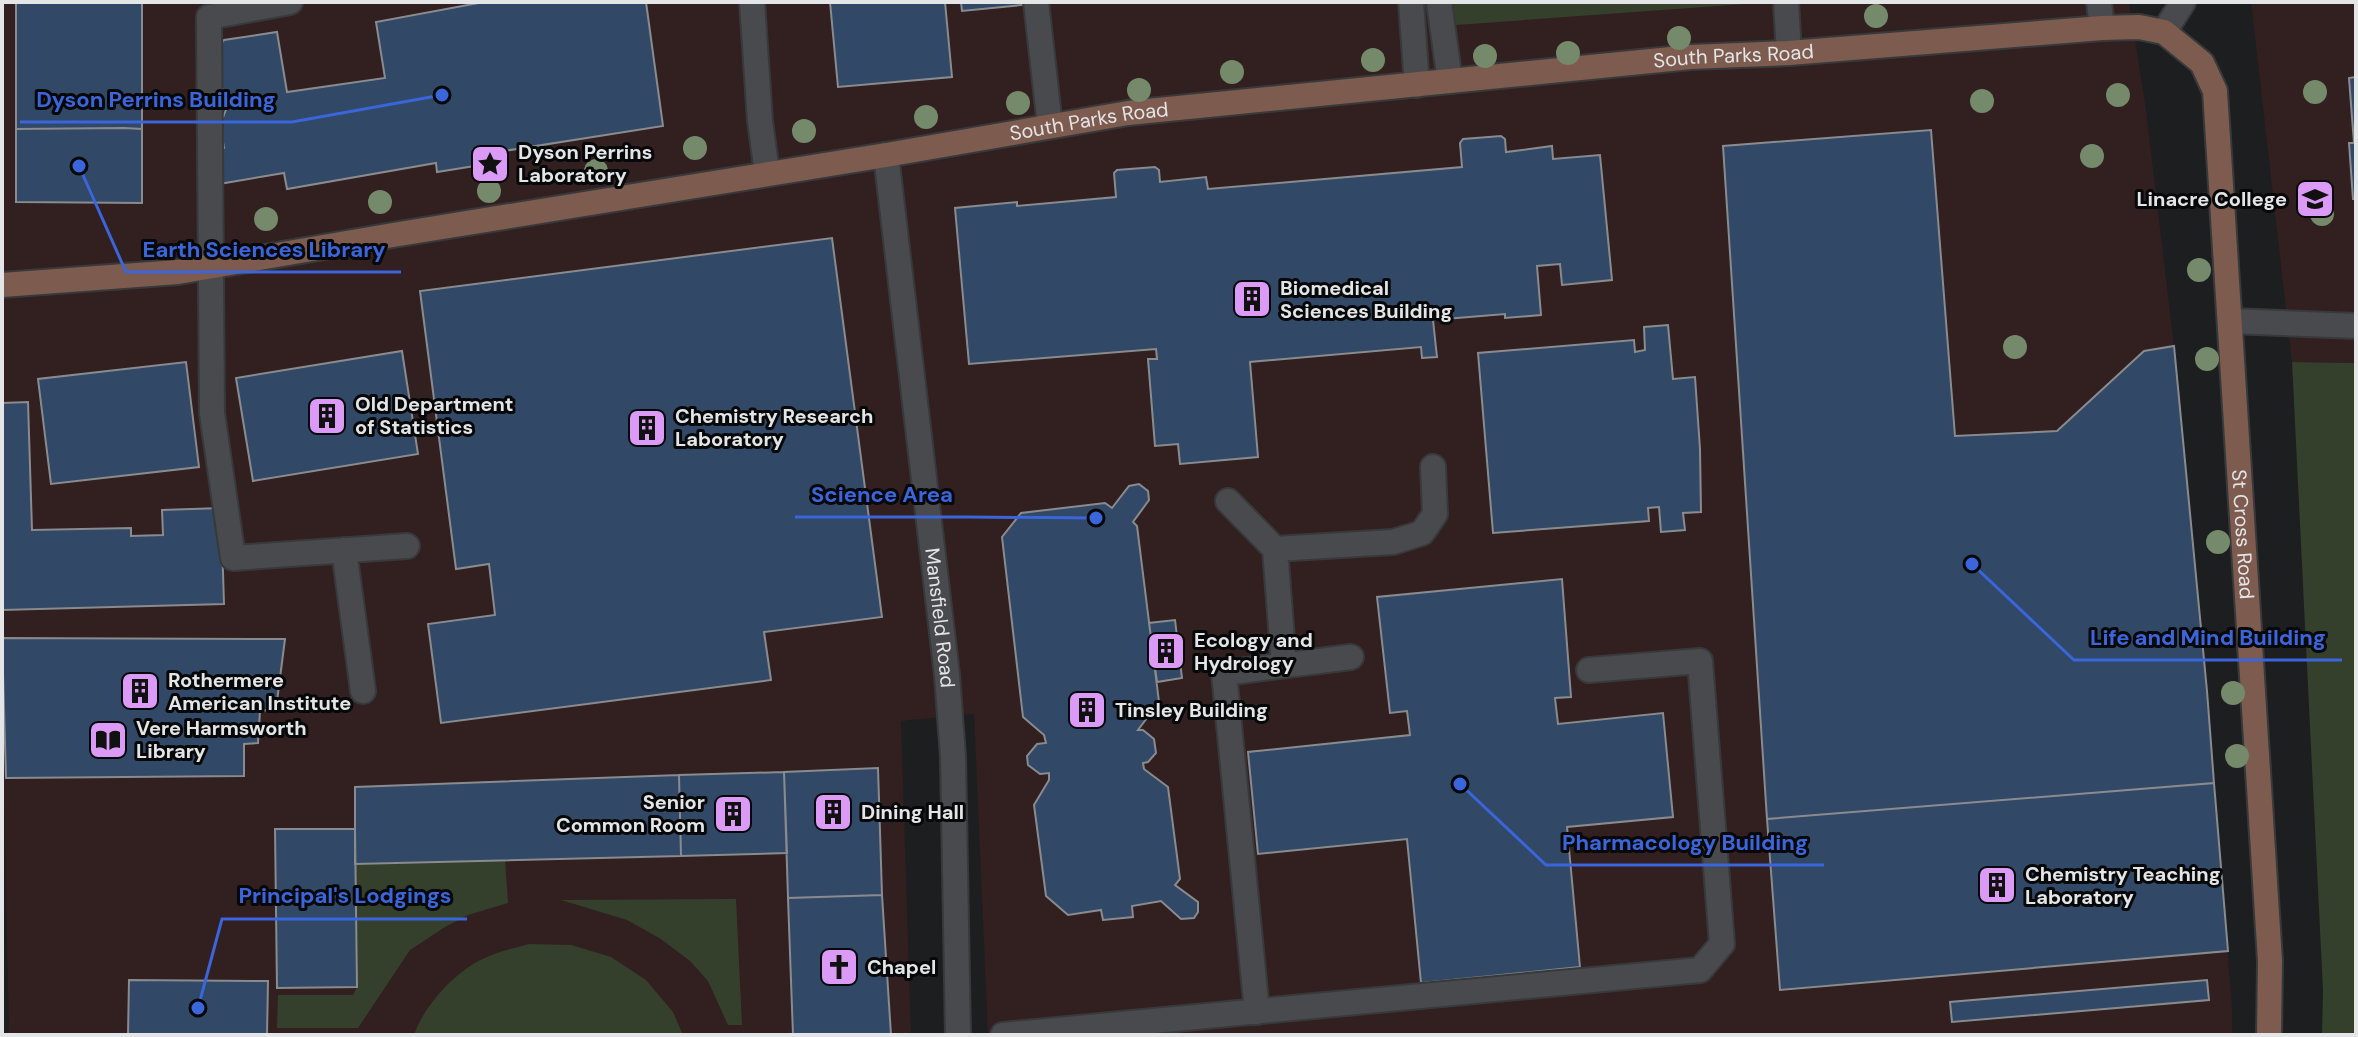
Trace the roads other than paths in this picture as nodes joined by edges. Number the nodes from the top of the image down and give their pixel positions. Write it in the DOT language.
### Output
graph roads {
  1 [pos="290,2"];
  2 [pos="752,2"];
  3 [pos="1036,2"];
  4 [pos="1411,2"];
  5 [pos="1439,2"];
  6 [pos="1786,2"];
  7 [pos="2099,2"];
  8 [pos="2183,2"];
  9 [pos="2102,28"];
  10 [pos="2172,38"];
  11 [pos="1789,53"];
  12 [pos="1450,81"];
  13 [pos="1417,85"];
  14 [pos="1050,126"];
  15 [pos="886,155"];
  16 [pos="767,173"];
  17 [pos="211,266"];
  18 [pos="2,285"];
  19 [pos="2230,321"];
  20 [pos="2356,326"];
  21 [pos="1433,467"];
  22 [pos="1228,501"];
  23 [pos="407,546"];
  24 [pos="1275,549"];
  25 [pos="344,550"];
  26 [pos="1351,657"];
  27 [pos="1284,665"];
  28 [pos="1589,670"];
  29 [pos="363,691"];
  30 [pos="1257,1012"];
  31 [pos="958,1035"];
  32 [pos="1003,1035"];
  33 [pos="2269,1035"];
  1 -- 17 [label="street"];
  2 -- 16 [label="street"];
  3 -- 14 [label="street"];
  4 -- 13 [label="street"];
  5 -- 12 [label="street"];
  6 -- 11 [label="street"];
  7 -- 9 [label="street"];
  8 -- 10 [label="street"];
  9 -- 10 [label="street, South Parks Road"];
  9 -- 11 [label="street, South Parks Road"];
  10 -- 19 [label="street, St Cross Road"];
  11 -- 12 [label="street, South Parks Road"];
  12 -- 13 [label="street, South Parks Road"];
  13 -- 14 [label="street, South Parks Road"];
  14 -- 15 [label="street, South Parks Road"];
  15 -- 16 [label="street, South Parks Road"];
  15 -- 31 [label="street, Mansfield Road"];
  16 -- 17 [label="street, South Parks Road"];
  17 -- 18 [label="street, South Parks Road"];
  17 -- 25 [label="street"];
  19 -- 20 [label="street"];
  19 -- 33 [label="street, St Cross Road"];
  21 -- 24 [label="street"];
  22 -- 24 [label="street"];
  23 -- 25 [label="street"];
  24 -- 27 [label="street"];
  25 -- 29 [label="street"];
  26 -- 27 [label="street"];
  27 -- 30 [label="street"];
  28 -- 30 [label="street"];
  30 -- 32 [label="street"];
}
